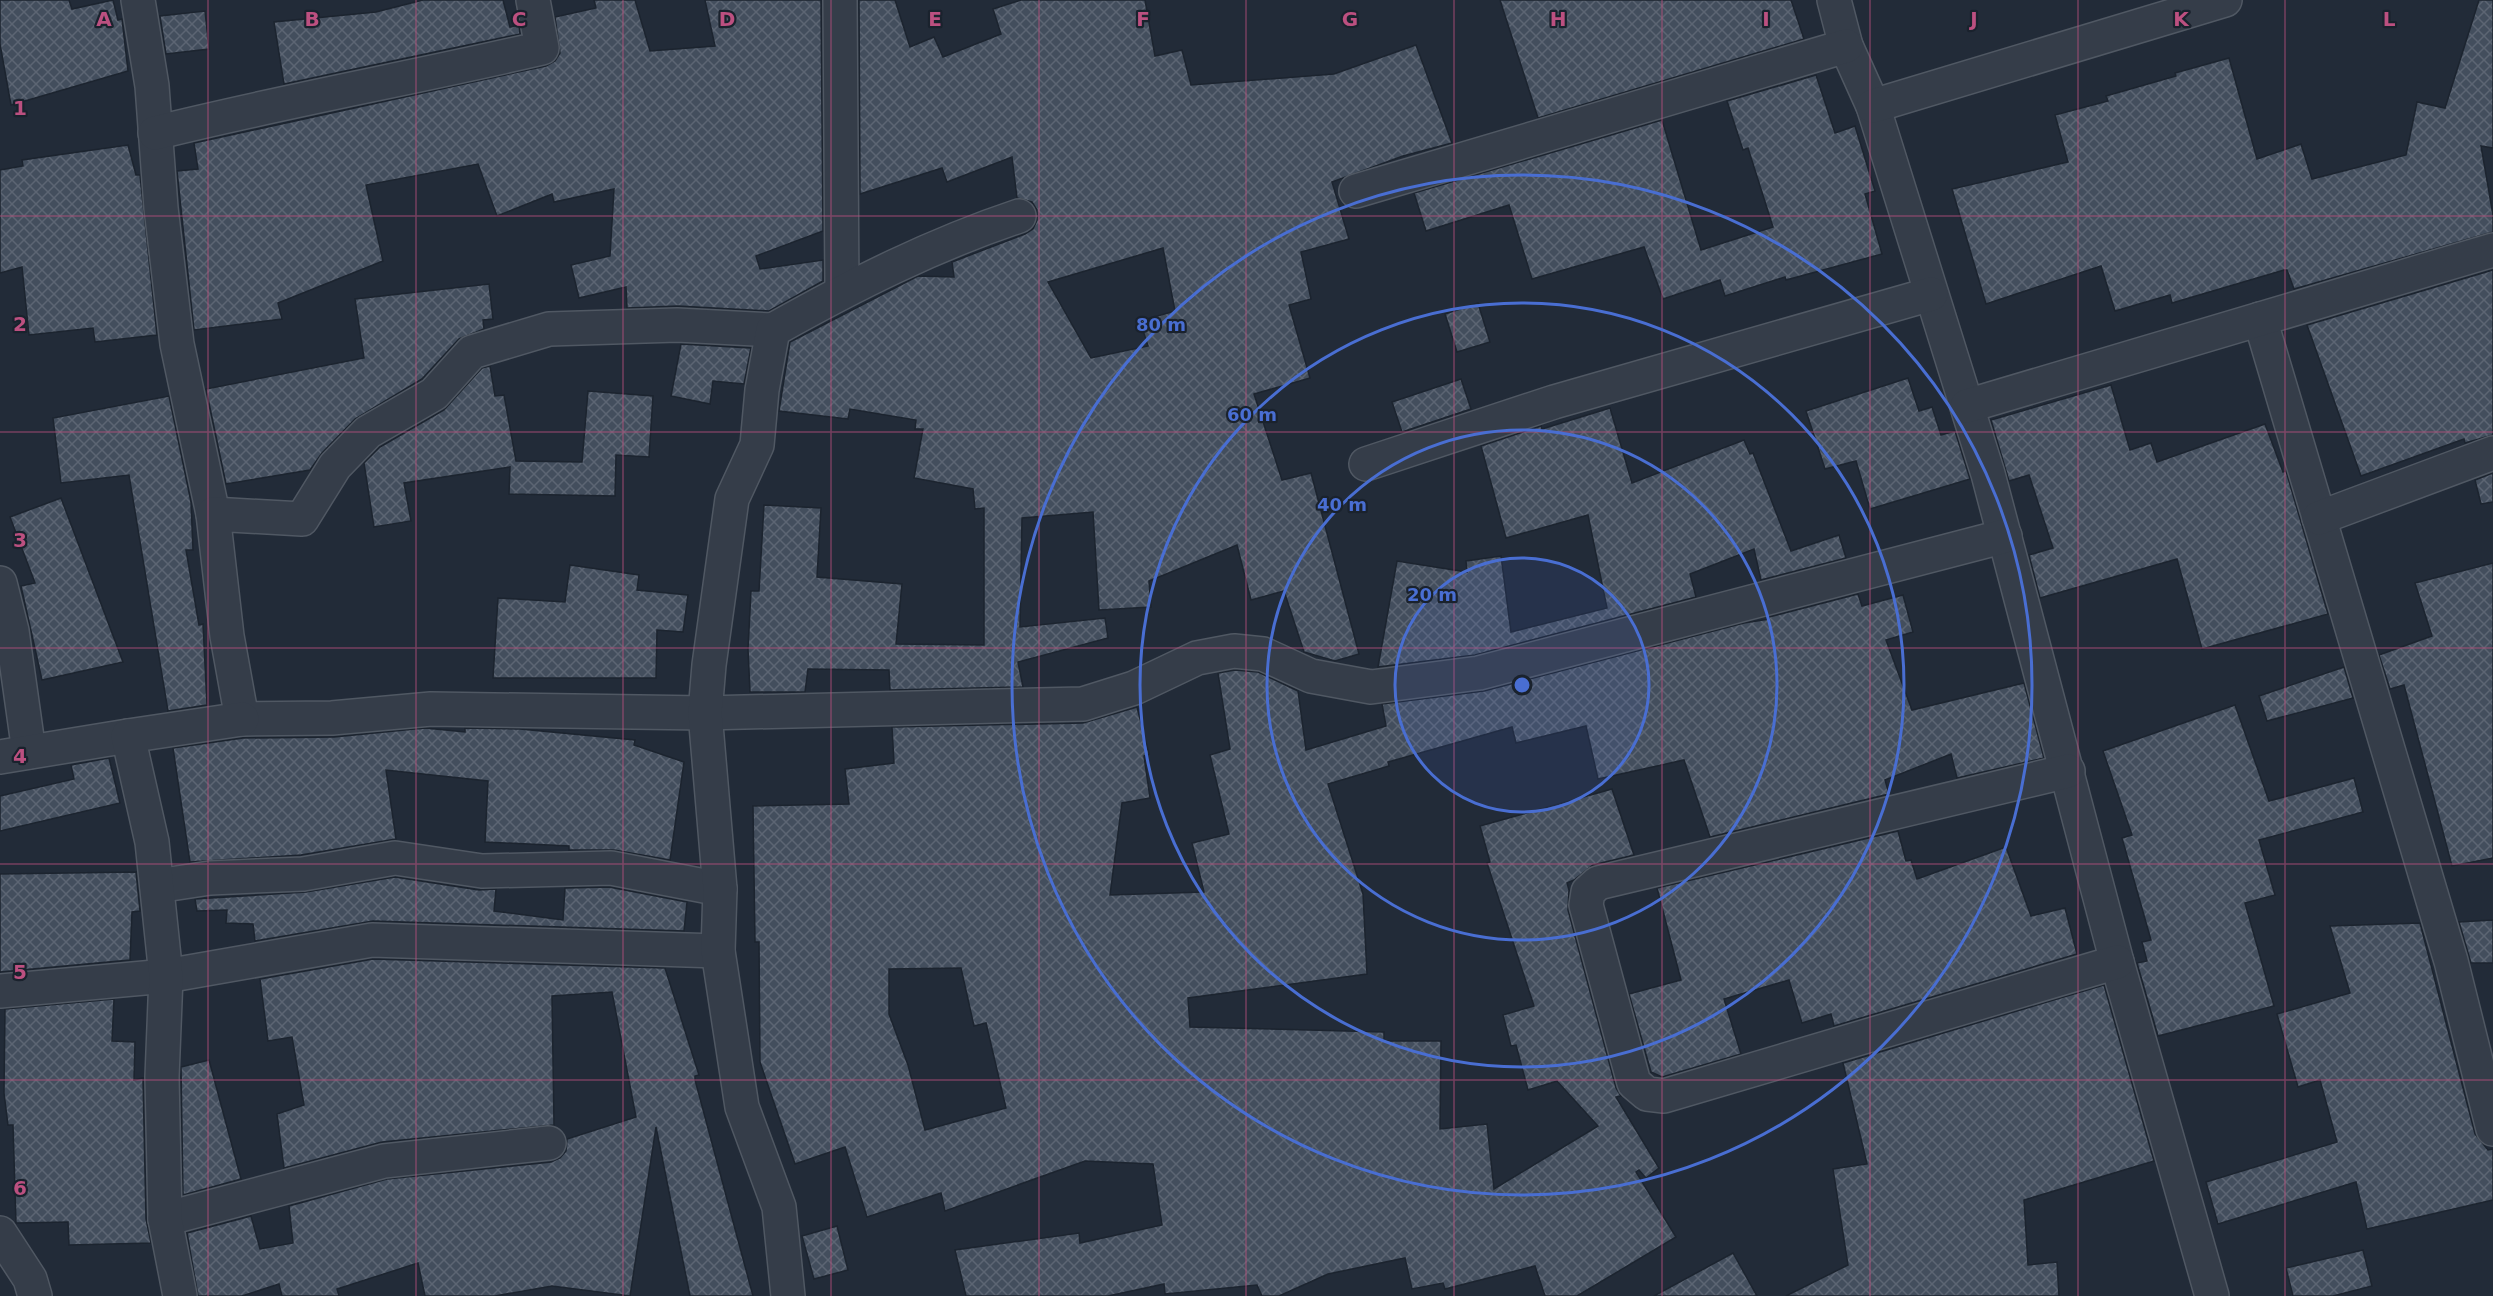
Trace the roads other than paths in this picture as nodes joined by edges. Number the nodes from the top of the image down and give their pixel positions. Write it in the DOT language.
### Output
graph roads {
  1 [pos="138,0"];
  2 [pos="533,0"];
  3 [pos="840,0"];
  4 [pos="1834,0"];
  5 [pos="2225,0"];
  6 [pos="1846,46"];
  7 [pos="1872,106"];
  8 [pos="155,133"];
  9 [pos="1356,191"];
  10 [pos="1019,216"];
  11 [pos="2493,250"];
  12 [pos="842,291"];
  13 [pos="1931,294"];
  14 [pos="2260,320"];
  15 [pos="773,330"];
  16 [pos="1967,406"];
  17 [pos="2493,453"];
  18 [pos="1366,464"];
  19 [pos="213,514"];
  20 [pos="2319,518"];
  21 [pos="2005,536"];
  22 [pos="0,584"];
  23 [pos="705,713"];
  24 [pos="242,719"];
  25 [pos="128,736"];
  26 [pos="15,754"];
  27 [pos="2068,771"];
  28 [pos="157,886"];
  29 [pos="720,889"];
  30 [pos="718,951"];
  31 [pos="2117,962"];
  32 [pos="166,976"];
  33 [pos="0,991"];
  34 [pos="2493,1129"];
  35 [pos="549,1143"];
  36 [pos="165,1219"];
  37 [pos="0,1233"];
  38 [pos="173,1294"];
  39 [pos="35,1296"];
  40 [pos="788,1296"];
  41 [pos="2212,1296"];
  1 -- 8 [label="street"];
  2 -- 8 [label="street"];
  3 -- 12 [label="street"];
  4 -- 6 [label="street"];
  5 -- 7 [label="street"];
  6 -- 7 [label="street"];
  6 -- 9 [label="street"];
  7 -- 13 [label="street"];
  8 -- 19 [label="street"];
  10 -- 12 [label="street"];
  11 -- 14 [label="street"];
  12 -- 15 [label="street"];
  13 -- 16 [label="street"];
  13 -- 18 [label="street"];
  14 -- 16 [label="street"];
  14 -- 20 [label="street"];
  15 -- 19 [label="street"];
  15 -- 23 [label="street"];
  16 -- 21 [label="street"];
  17 -- 20 [label="street"];
  19 -- 24 [label="street"];
  20 -- 34 [label="street"];
  21 -- 23 [label="street"];
  21 -- 27 [label="street"];
  22 -- 26 [label="street"];
  23 -- 24 [label="street"];
  23 -- 29 [label="street"];
  24 -- 25 [label="street"];
  25 -- 26 [label="street"];
  25 -- 28 [label="street"];
  27 -- 31 [label="street"];
  27 -- 31 [label="street"];
  28 -- 29 [label="street"];
  28 -- 32 [label="street"];
  29 -- 30 [label="street"];
  30 -- 32 [label="street"];
  30 -- 40 [label="street"];
  31 -- 41 [label="street"];
  32 -- 33 [label="street"];
  32 -- 36 [label="street"];
  35 -- 36 [label="street"];
  36 -- 38 [label="street"];
  37 -- 39 [label="street"];
}
